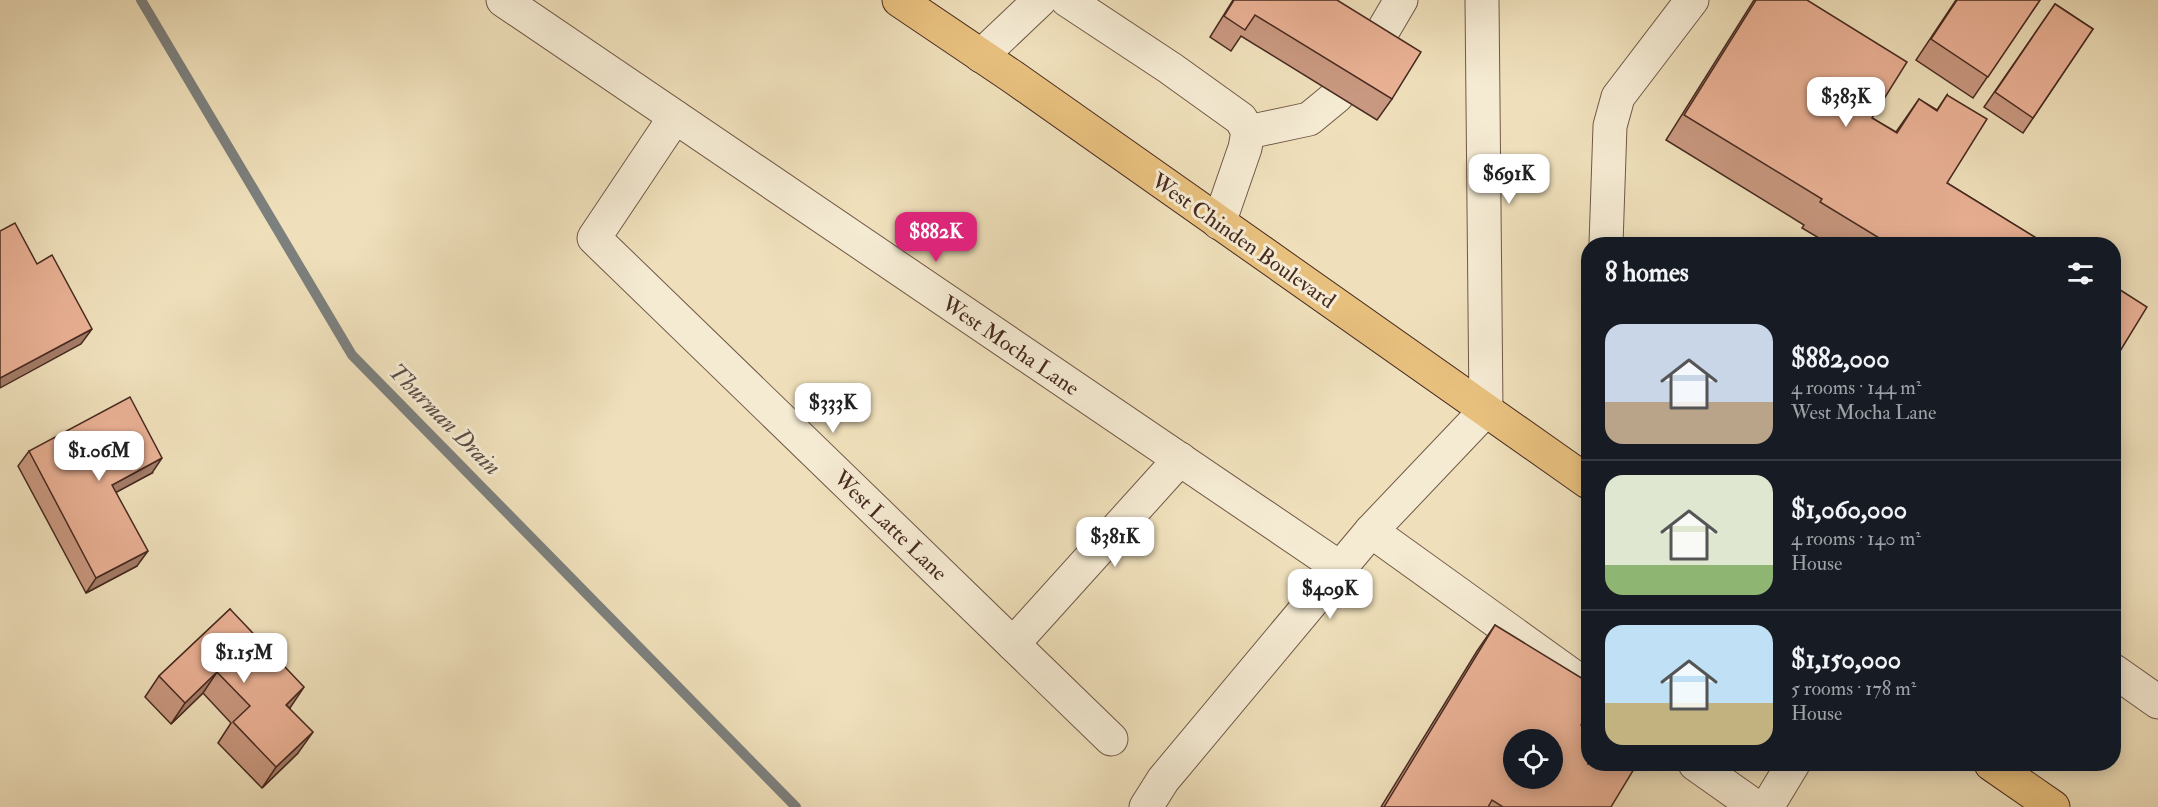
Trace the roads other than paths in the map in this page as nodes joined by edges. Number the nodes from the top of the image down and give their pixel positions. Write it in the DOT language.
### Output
graph roads {
  1 [pos="503,0"];
  2 [pos="899,0"];
  3 [pos="1040,0"];
  4 [pos="1067,0"];
  5 [pos="1401,0"];
  6 [pos="1482,0"];
  7 [pos="1692,0"];
  8 [pos="1371,51"];
  9 [pos="981,56"];
  10 [pos="1337,96"];
  11 [pos="675,117"];
  12 [pos="1248,132"];
  13 [pos="1219,223"];
  14 [pos="1606,237"];
  15 [pos="1486,410"];
  16 [pos="1180,459"];
  17 [pos="1581,477"];
  18 [pos="1371,531"];
  19 [pos="1340,568"];
  20 [pos="1013,644"];
  21 [pos="2121,677"];
  22 [pos="1581,682"];
  23 [pos="2158,702"];
  24 [pos="1111,739"];
  25 [pos="1705,771"];
  26 [pos="1789,771"];
  27 [pos="2001,771"];
  28 [pos="1146,807"];
  29 [pos="1756,807"];
  30 [pos="1767,807"];
  31 [pos="2053,807"];
  1 -- 11 [label="street, West Mocha Lane"];
  2 -- 9 [label="main road, West Chinden Boulevard"];
  3 -- 9 [label="street"];
  4 -- 12 [label="street"];
  5 -- 8 [label="street"];
  6 -- 15 [label="street"];
  7 -- 14 [label="street"];
  9 -- 13 [label="main road, West Chinden Boulevard"];
  10 -- 12 [label="street"];
  11 -- 16 [label="street, West Mocha Lane"];
  11 -- 20 [label="street, West Latte Lane"];
  12 -- 13 [label="street"];
  13 -- 15 [label="main road, West Chinden Boulevard"];
  15 -- 17 [label="main road, West Chinden Boulevard"];
  15 -- 18 [label="street"];
  16 -- 19 [label="street, West Mocha Lane"];
  16 -- 20 [label="street"];
  18 -- 19 [label="street"];
  18 -- 22 [label="street"];
  19 -- 28 [label="street"];
  20 -- 24 [label="street, West Latte Lane"];
  21 -- 23 [label="street"];
  25 -- 29 [label="street"];
  26 -- 30 [label="street"];
  27 -- 31 [label="main road"];
}
